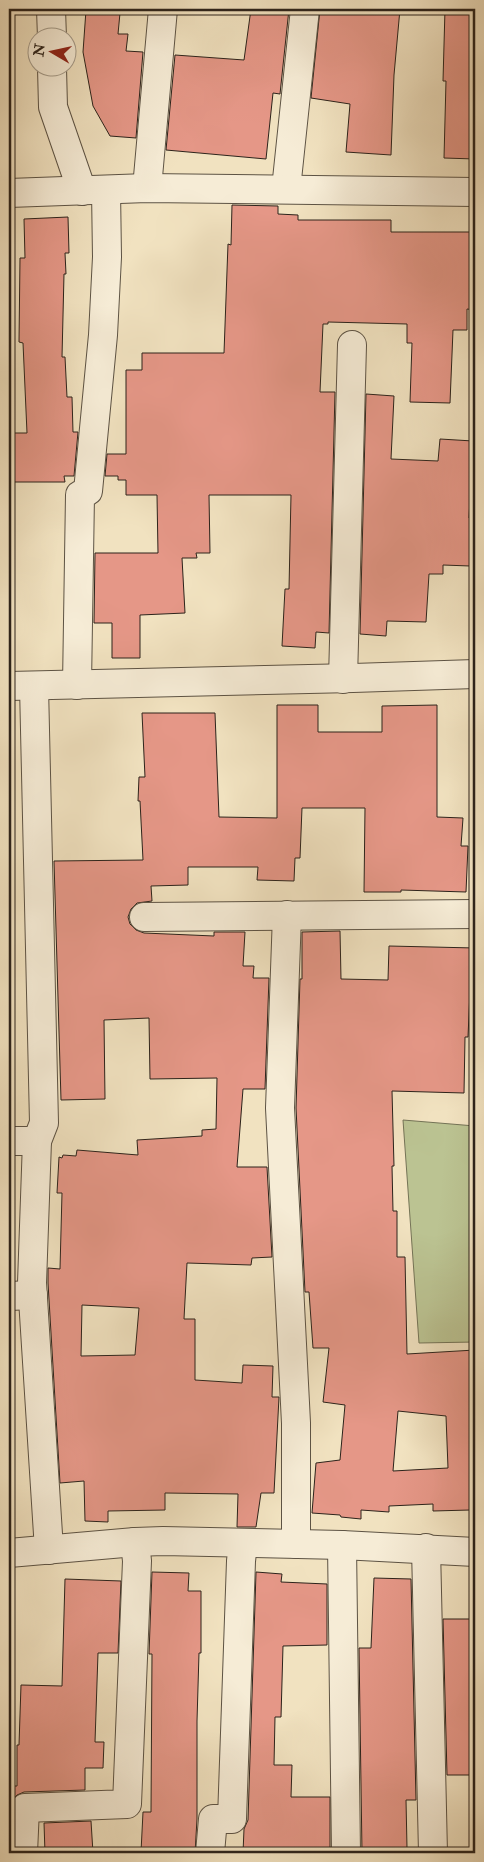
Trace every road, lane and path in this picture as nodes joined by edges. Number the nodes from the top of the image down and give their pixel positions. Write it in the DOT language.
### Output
graph roads {
  1 [pos="51,9"];
  2 [pos="163,9"];
  3 [pos="305,9"];
  4 [pos="52,28"];
  5 [pos="52,78"];
  6 [pos="147,188"];
  7 [pos="286,190"];
  8 [pos="94,191"];
  9 [pos="475,192"];
  10 [pos="9,193"];
  11 [pos="352,345"];
  12 [pos="475,674"];
  13 [pos="343,678"];
  14 [pos="77,685"];
  15 [pos="22,686"];
  16 [pos="475,914"];
  17 [pos="286,915"];
  18 [pos="144,917"];
  19 [pos="9,1141"];
  20 [pos="37,1141"];
  21 [pos="21,1295"];
  22 [pos="135,1542"];
  23 [pos="243,1543"];
  24 [pos="296,1544"];
  25 [pos="342,1545"];
  26 [pos="426,1548"];
  27 [pos="49,1550"];
  28 [pos="475,1552"];
  29 [pos="9,1553"];
  30 [pos="23,1853"];
  31 [pos="210,1853"];
  32 [pos="346,1853"];
  33 [pos="433,1853"];
  1 -- 4 [label="street"];
  2 -- 6 [label="street"];
  3 -- 7 [label="street"];
  5 -- 8 [label="street"];
  6 -- 7 [label="street"];
  6 -- 8 [label="street"];
  7 -- 9 [label="street"];
  8 -- 10 [label="street"];
  8 -- 14 [label="street"];
  11 -- 13 [label="street"];
  12 -- 13 [label="street"];
  13 -- 14 [label="street"];
  14 -- 15 [label="street"];
  15 -- 20 [label="street"];
  16 -- 17 [label="street"];
  17 -- 18 [label="street"];
  17 -- 24 [label="street"];
  19 -- 20 [label="street"];
  20 -- 21 [label="street"];
  21 -- 27 [label="street"];
  22 -- 23 [label="street"];
  22 -- 27 [label="street"];
  22 -- 30 [label="street"];
  23 -- 24 [label="street"];
  23 -- 31 [label="street"];
  24 -- 25 [label="street"];
  25 -- 26 [label="street"];
  25 -- 32 [label="street"];
  26 -- 28 [label="street"];
  26 -- 33 [label="street"];
  27 -- 29 [label="street"];
}
